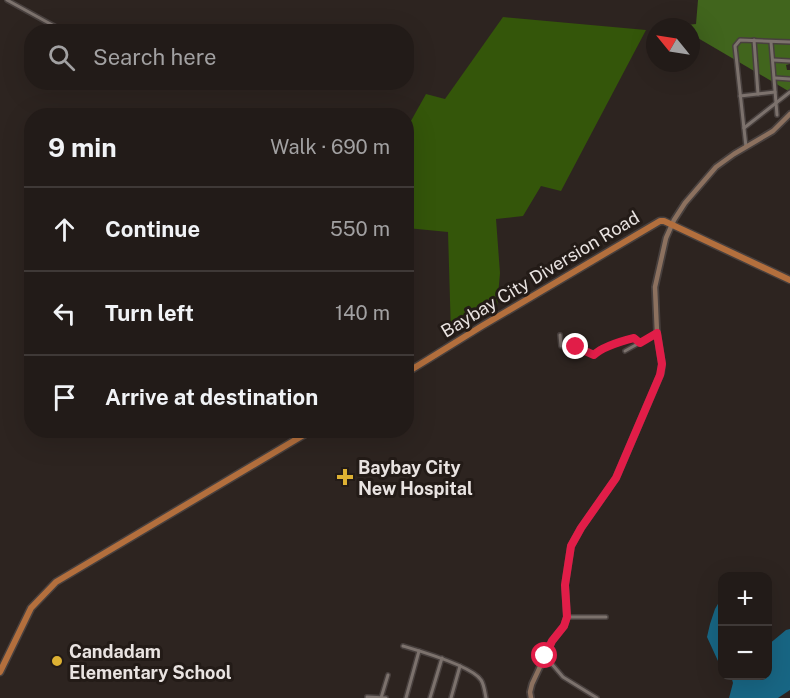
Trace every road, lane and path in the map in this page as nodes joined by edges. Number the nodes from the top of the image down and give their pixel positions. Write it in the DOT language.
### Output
graph roads {
  1 [pos="7,0"];
  2 [pos="50,24"];
  3 [pos="754,40"];
  4 [pos="771,41"];
  5 [pos="790,42"];
  6 [pos="773,60"];
  7 [pos="790,61"];
  8 [pos="775,78"];
  9 [pos="790,79"];
  10 [pos="776,92"];
  11 [pos="790,92"];
  12 [pos="758,94"];
  13 [pos="740,96"];
  14 [pos="776,102"];
  15 [pos="790,114"];
  16 [pos="777,115"];
  17 [pos="744,128"];
  18 [pos="746,147"];
  19 [pos="672,225"];
  20 [pos="790,280"];
  21 [pos="657,333"];
  22 [pos="560,335"];
  23 [pos="640,343"];
  24 [pos="625,351"];
  25 [pos="414,368"];
  26 [pos="299,438"];
  27 [pos="567,617"];
  28 [pos="606,617"];
  29 [pos="403,646"];
  30 [pos="419,651"];
  31 [pos="545,656"];
  32 [pos="442,658"];
  33 [pos="460,666"];
  34 [pos="0,672"];
  35 [pos="388,675"];
  36 [pos="367,697"];
  37 [pos="383,698"];
  38 [pos="406,698"];
  39 [pos="430,698"];
  40 [pos="451,698"];
  41 [pos="486,698"];
  42 [pos="531,698"];
  43 [pos="597,698"];
  1 -- 2 [label="street"];
  3 -- 4 [label="street"];
  3 -- 12 [label="street"];
  3 -- 13 [label="street"];
  4 -- 5 [label="street"];
  4 -- 6 [label="street"];
  6 -- 7 [label="street"];
  6 -- 8 [label="street"];
  8 -- 9 [label="street"];
  8 -- 10 [label="street"];
  10 -- 12 [label="street"];
  10 -- 14 [label="street"];
  11 -- 14 [label="street"];
  12 -- 13 [label="street"];
  13 -- 17 [label="street"];
  14 -- 16 [label="street"];
  14 -- 17 [label="street"];
  15 -- 18 [label="street"];
  17 -- 18 [label="street"];
  18 -- 19 [label="street"];
  19 -- 20 [label="highway"];
  19 -- 21 [label="street"];
  19 -- 25 [label="highway, Baybay City Diversion Road"];
  21 -- 23 [label="street"];
  21 -- 27 [label="street"];
  22 -- 23 [label="street"];
  23 -- 24 [label="street"];
  26 -- 34 [label="highway"];
  27 -- 28 [label="street"];
  27 -- 31 [label="street"];
  29 -- 30 [label="street"];
  30 -- 32 [label="street"];
  30 -- 38 [label="street"];
  31 -- 42 [label="street"];
  31 -- 43 [label="street"];
  32 -- 33 [label="street"];
  32 -- 39 [label="street"];
  33 -- 40 [label="street"];
  33 -- 41 [label="street"];
  35 -- 37 [label="street"];
  36 -- 37 [label="street"];
}
